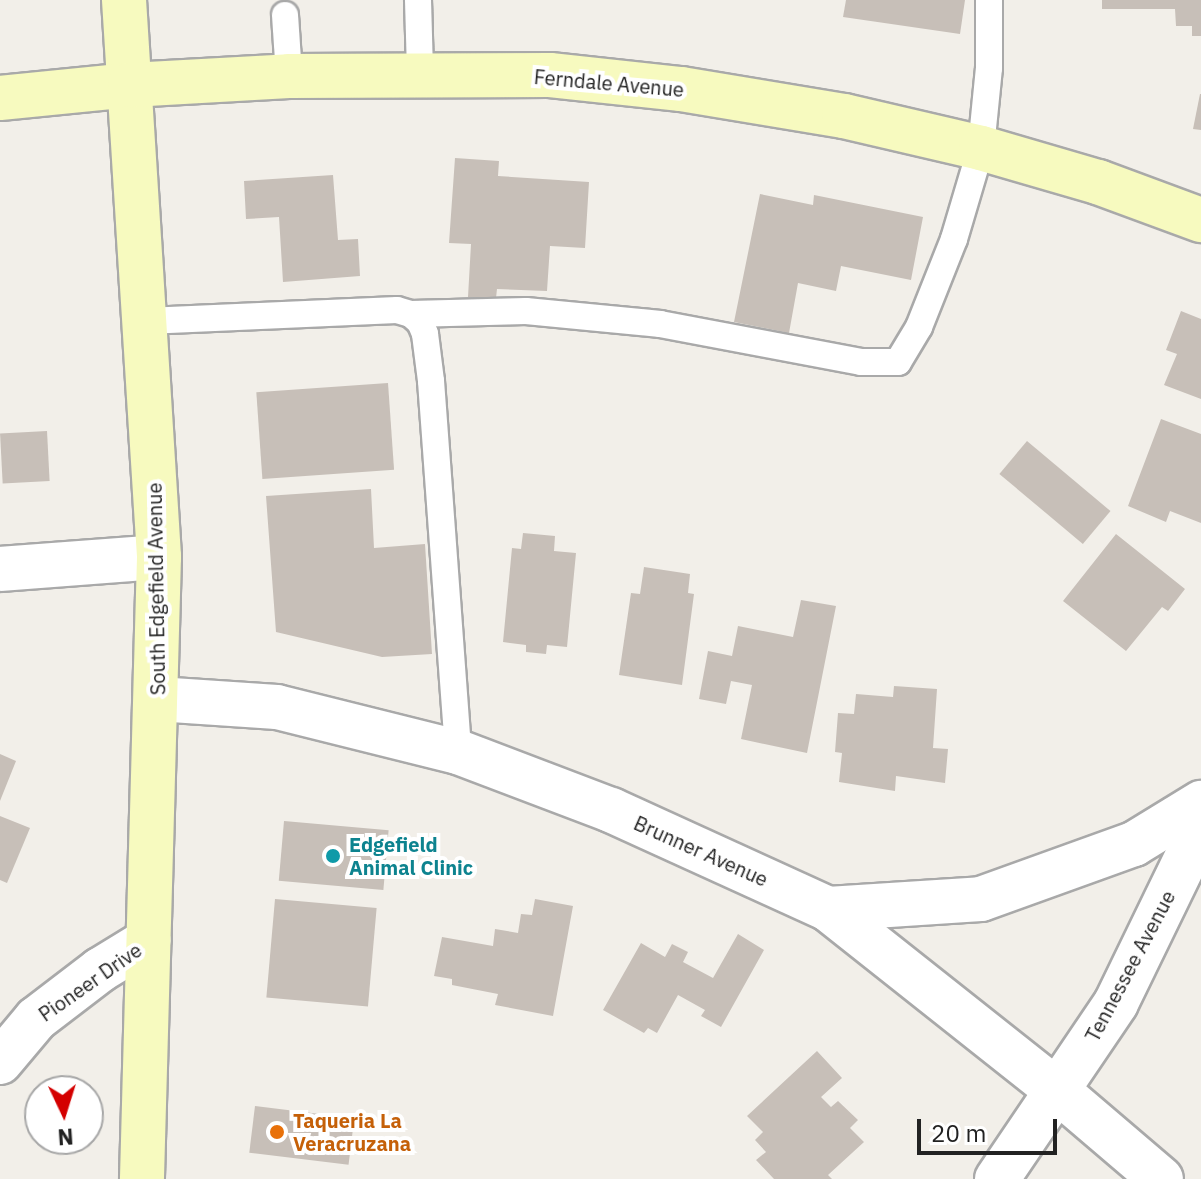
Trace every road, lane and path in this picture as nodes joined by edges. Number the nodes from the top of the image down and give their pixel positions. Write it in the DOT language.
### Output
graph roads {
  1 [pos="124,0"];
  2 [pos="418,0"];
  3 [pos="989,0"];
  4 [pos="285,15"];
  5 [pos="420,73"];
  6 [pos="289,76"];
  7 [pos="130,85"];
  8 [pos="0,98"];
  9 [pos="981,148"];
  10 [pos="1201,220"];
  11 [pos="411,314"];
  12 [pos="146,321"];
  13 [pos="159,557"];
  14 [pos="0,569"];
  15 [pos="157,699"];
  16 [pos="458,752"];
  17 [pos="1201,803"];
  18 [pos="1201,828"];
  19 [pos="828,909"];
  20 [pos="149,940"];
  21 [pos="0,1062"];
  22 [pos="1059,1092"];
  23 [pos="142,1179"];
  24 [pos="997,1179"];
  25 [pos="1161,1179"];
  1 -- 7 [label="street, South Edgefield Avenue"];
  2 -- 5 [label="lane"];
  3 -- 9 [label="lane"];
  4 -- 6 [label="lane"];
  5 -- 6 [label="street, Ferndale Avenue"];
  5 -- 9 [label="street, Ferndale Avenue"];
  6 -- 7 [label="street, Ferndale Avenue"];
  7 -- 8 [label="street, Ferndale Avenue"];
  7 -- 12 [label="street, South Edgefield Avenue"];
  9 -- 10 [label="street, Ferndale Avenue"];
  9 -- 11 [label="lane"];
  11 -- 12 [label="lane"];
  11 -- 16 [label="lane"];
  12 -- 13 [label="street, South Edgefield Avenue"];
  13 -- 14 [label="street"];
  13 -- 15 [label="street, South Edgefield Avenue"];
  15 -- 16 [label="street, Brunner Avenue"];
  15 -- 20 [label="street, South Edgefield Avenue"];
  16 -- 19 [label="street, Brunner Avenue"];
  17 -- 19 [label="street"];
  18 -- 22 [label="street, Tennessee Avenue"];
  19 -- 22 [label="street, Brunner Avenue"];
  20 -- 21 [label="street, Pioneer Drive"];
  20 -- 23 [label="street, South Edgefield Avenue"];
  22 -- 24 [label="street, Tennessee Avenue"];
  22 -- 25 [label="street, Brunner Avenue"];
}
